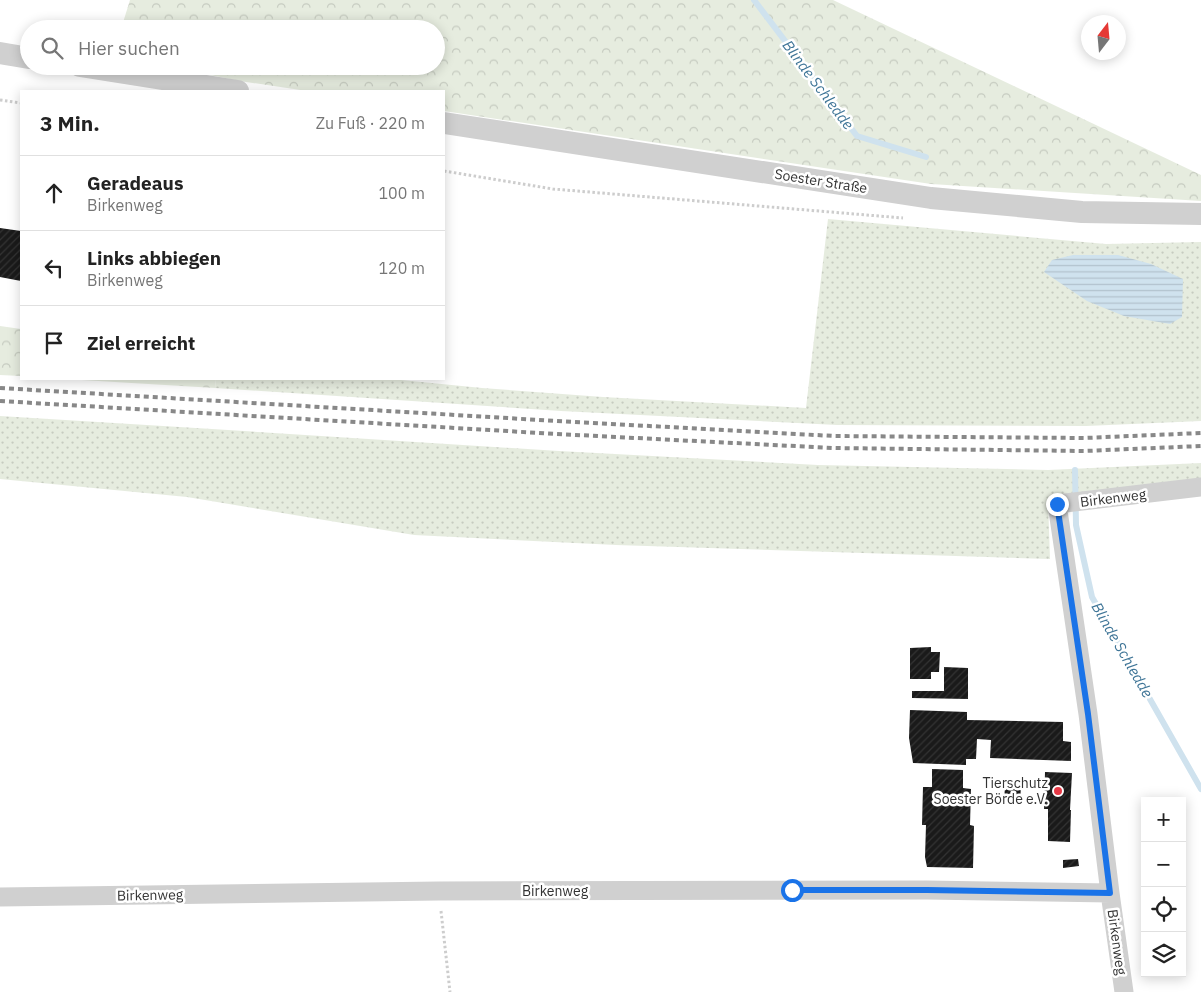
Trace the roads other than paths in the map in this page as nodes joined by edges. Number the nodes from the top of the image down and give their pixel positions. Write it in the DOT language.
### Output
graph roads {
  1 [pos="0,54"];
  2 [pos="20,57"];
  3 [pos="137,75"];
  4 [pos="232,90"];
  5 [pos="445,123"];
  6 [pos="1201,214"];
  7 [pos="1201,487"];
  8 [pos="1110,893"];
  9 [pos="0,897"];
  10 [pos="1124,992"];
  1 -- 2 [label="street"];
  3 -- 4 [label="street"];
  5 -- 6 [label="street, Soester Straße"];
  7 -- 8 [label="street, Birkenweg"];
  8 -- 9 [label="street, Birkenweg"];
  8 -- 10 [label="street, Birkenweg"];
}
